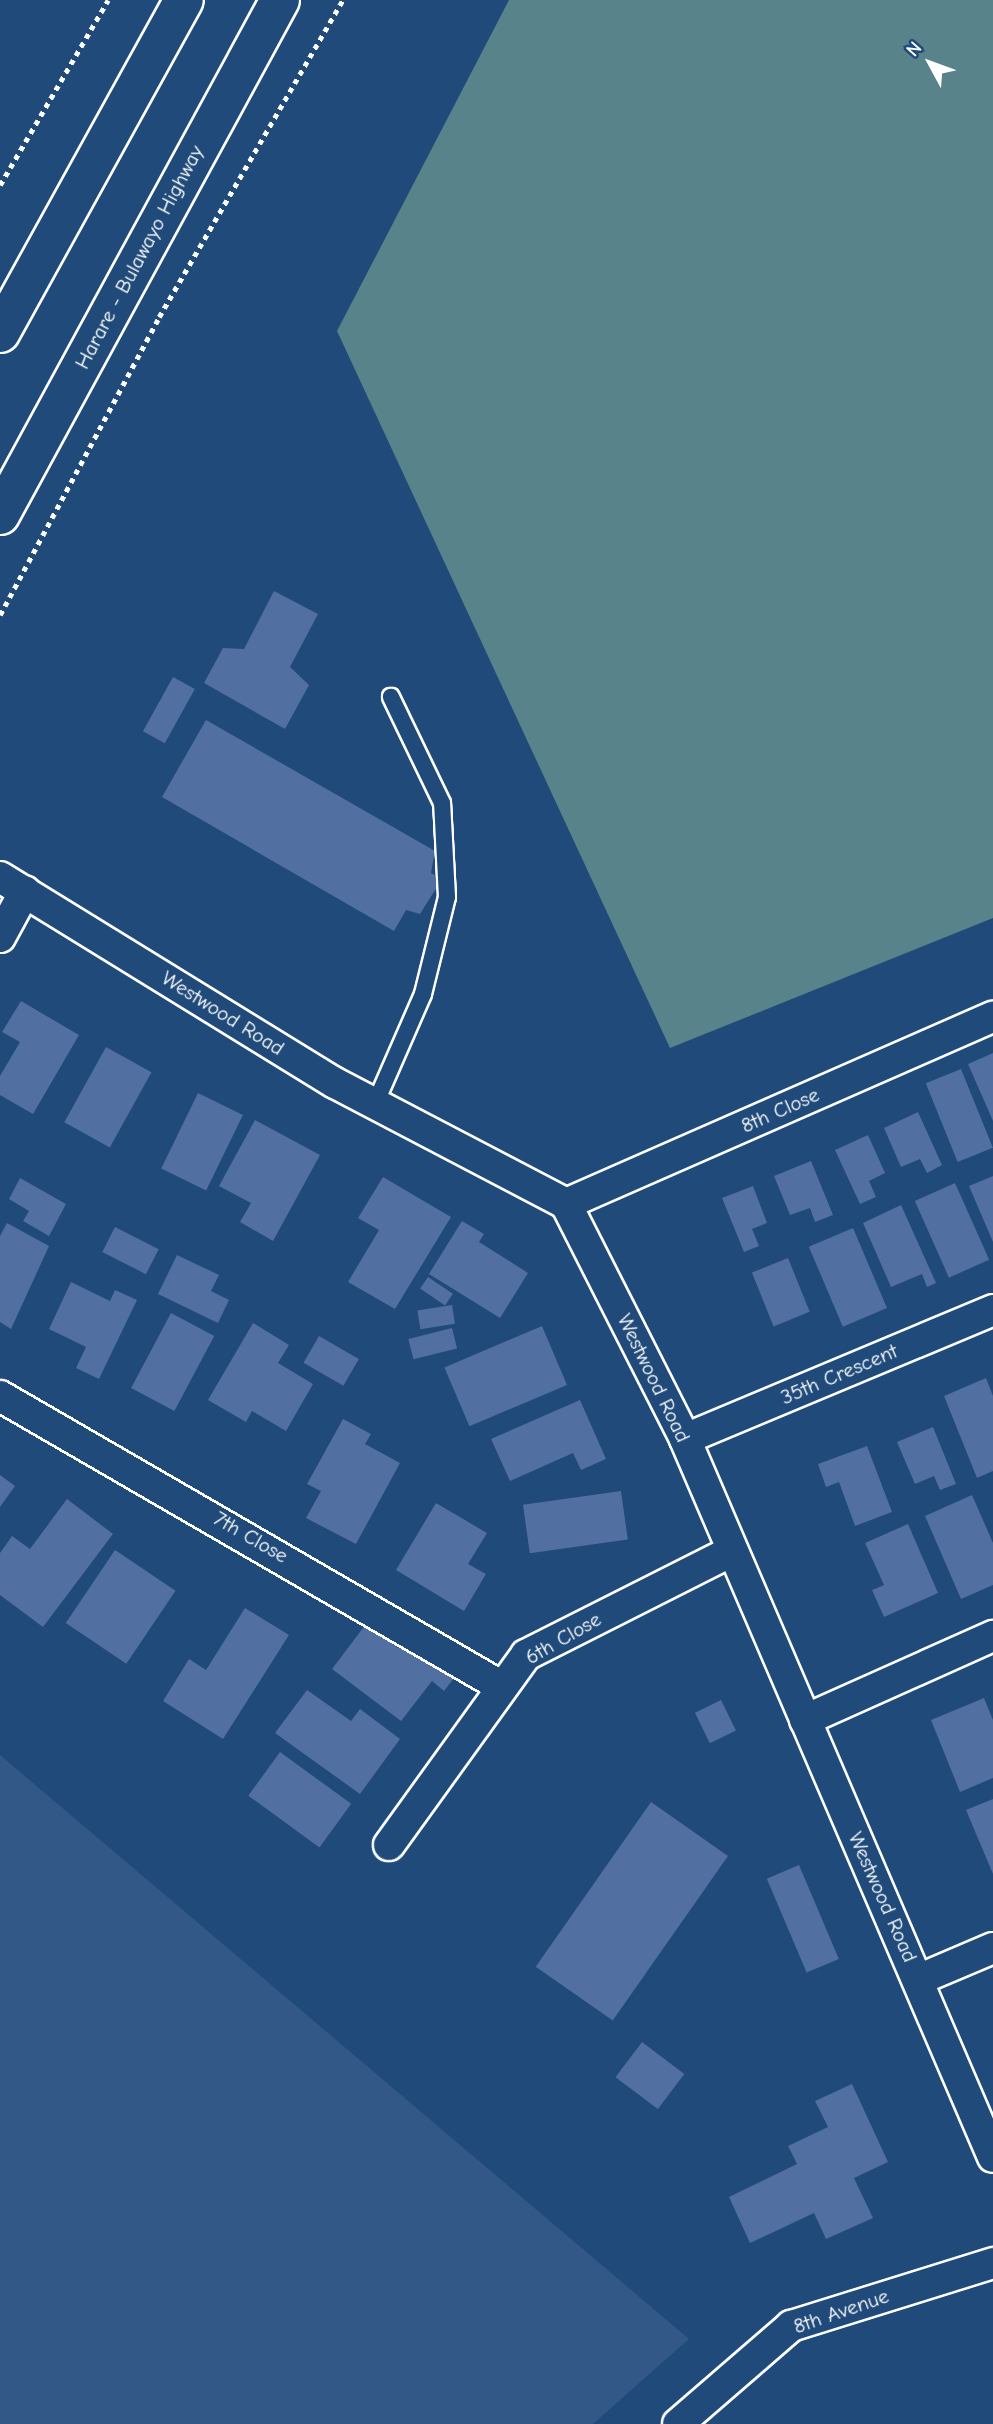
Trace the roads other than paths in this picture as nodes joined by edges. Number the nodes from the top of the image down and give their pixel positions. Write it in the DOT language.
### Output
graph roads {
  1 [pos="184,0"];
  2 [pos="280,0"];
  3 [pos="0,333"];
  4 [pos="0,515"];
  5 [pos="391,697"];
  6 [pos="12,884"];
  7 [pos="0,937"];
  8 [pos="993,1017"];
  9 [pos="375,1104"];
  10 [pos="566,1204"];
  11 [pos="993,1310"];
  12 [pos="0,1396"];
  13 [pos="685,1439"];
  14 [pos="732,1551"];
  15 [pos="993,1636"];
  16 [pos="499,1685"];
  17 [pos="805,1720"];
  18 [pos="389,1845"];
  19 [pos="993,1948"];
  20 [pos="920,1979"];
  21 [pos="993,2157"];
  22 [pos="993,2263"];
  23 [pos="678,2424"];
  1 -- 3 [label="highway"];
  2 -- 4 [label="highway, Harare - Bulawayo Highway"];
  5 -- 9 [label="lane"];
  6 -- 7 [label="street"];
  6 -- 9 [label="street, Westwood Road"];
  8 -- 10 [label="street, 8th Close"];
  9 -- 10 [label="street, Westwood Road"];
  10 -- 13 [label="street, Westwood Road"];
  11 -- 13 [label="street, 35th Crescent"];
  12 -- 16 [label="street, 7th Close"];
  13 -- 14 [label="street, Westwood Road"];
  14 -- 16 [label="street, 6th Close"];
  14 -- 17 [label="street, Westwood Road"];
  15 -- 17 [label="street"];
  16 -- 18 [label="street, 6th Close"];
  17 -- 20 [label="street, Westwood Road"];
  19 -- 20 [label="street"];
  20 -- 21 [label="street, Westwood Road"];
  22 -- 23 [label="street, 8th Avenue"];
}
